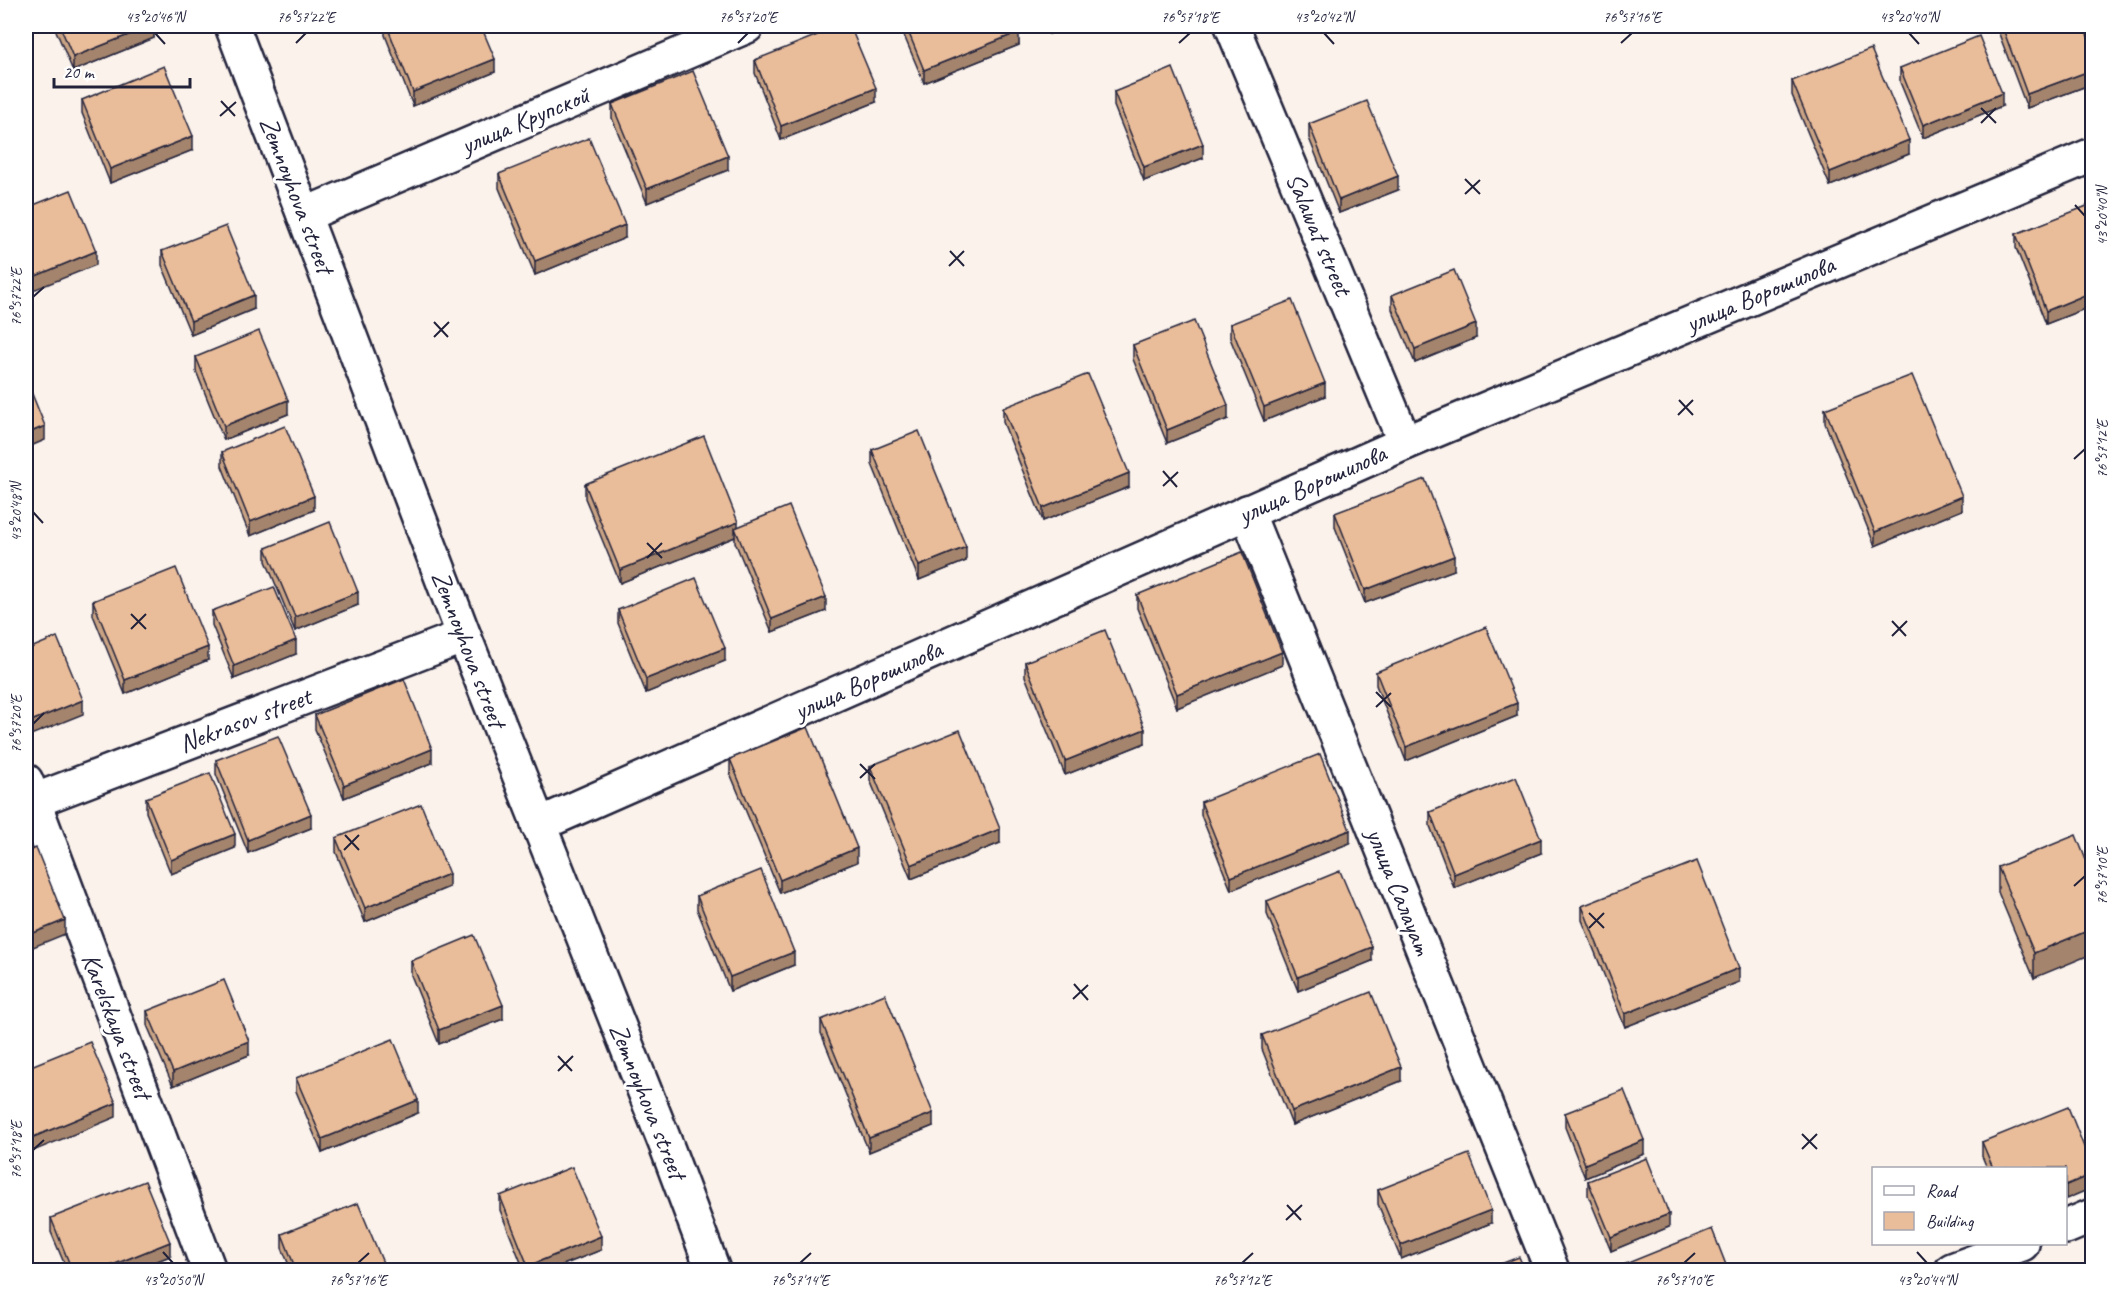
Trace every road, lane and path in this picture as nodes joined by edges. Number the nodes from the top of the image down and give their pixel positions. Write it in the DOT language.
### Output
graph roads {
  1 [pos="232,26"];
  2 [pos="747,26"];
  3 [pos="1232,26"];
  4 [pos="2092,155"];
  5 [pos="304,215"];
  6 [pos="1405,443"];
  7 [pos="1247,513"];
  8 [pos="464,636"];
  9 [pos="28,796"];
  10 [pos="538,825"];
  11 [pos="2092,1216"];
  12 [pos="2067,1227"];
  13 [pos="2019,1245"];
  14 [pos="209,1270"];
  15 [pos="713,1270"];
  16 [pos="1552,1270"];
  17 [pos="1952,1270"];
  1 -- 5 [label="street, Zemnoyhova street"];
  2 -- 5 [label="street, улица Крупской"];
  3 -- 6 [label="street, Salawat street"];
  4 -- 6 [label="street, улица Ворошилова"];
  5 -- 8 [label="street, Zemnoyhova street"];
  6 -- 7 [label="street, улица Ворошилова"];
  7 -- 10 [label="street, улица Ворошилова"];
  7 -- 16 [label="street, улица Салауат"];
  8 -- 9 [label="street, Nekrasov street"];
  8 -- 10 [label="street, Zemnoyhova street"];
  9 -- 14 [label="street, Karelskaya street"];
  10 -- 15 [label="street, Zemnoyhova street"];
  11 -- 12 [label="street"];
  13 -- 17 [label="street"];
}
